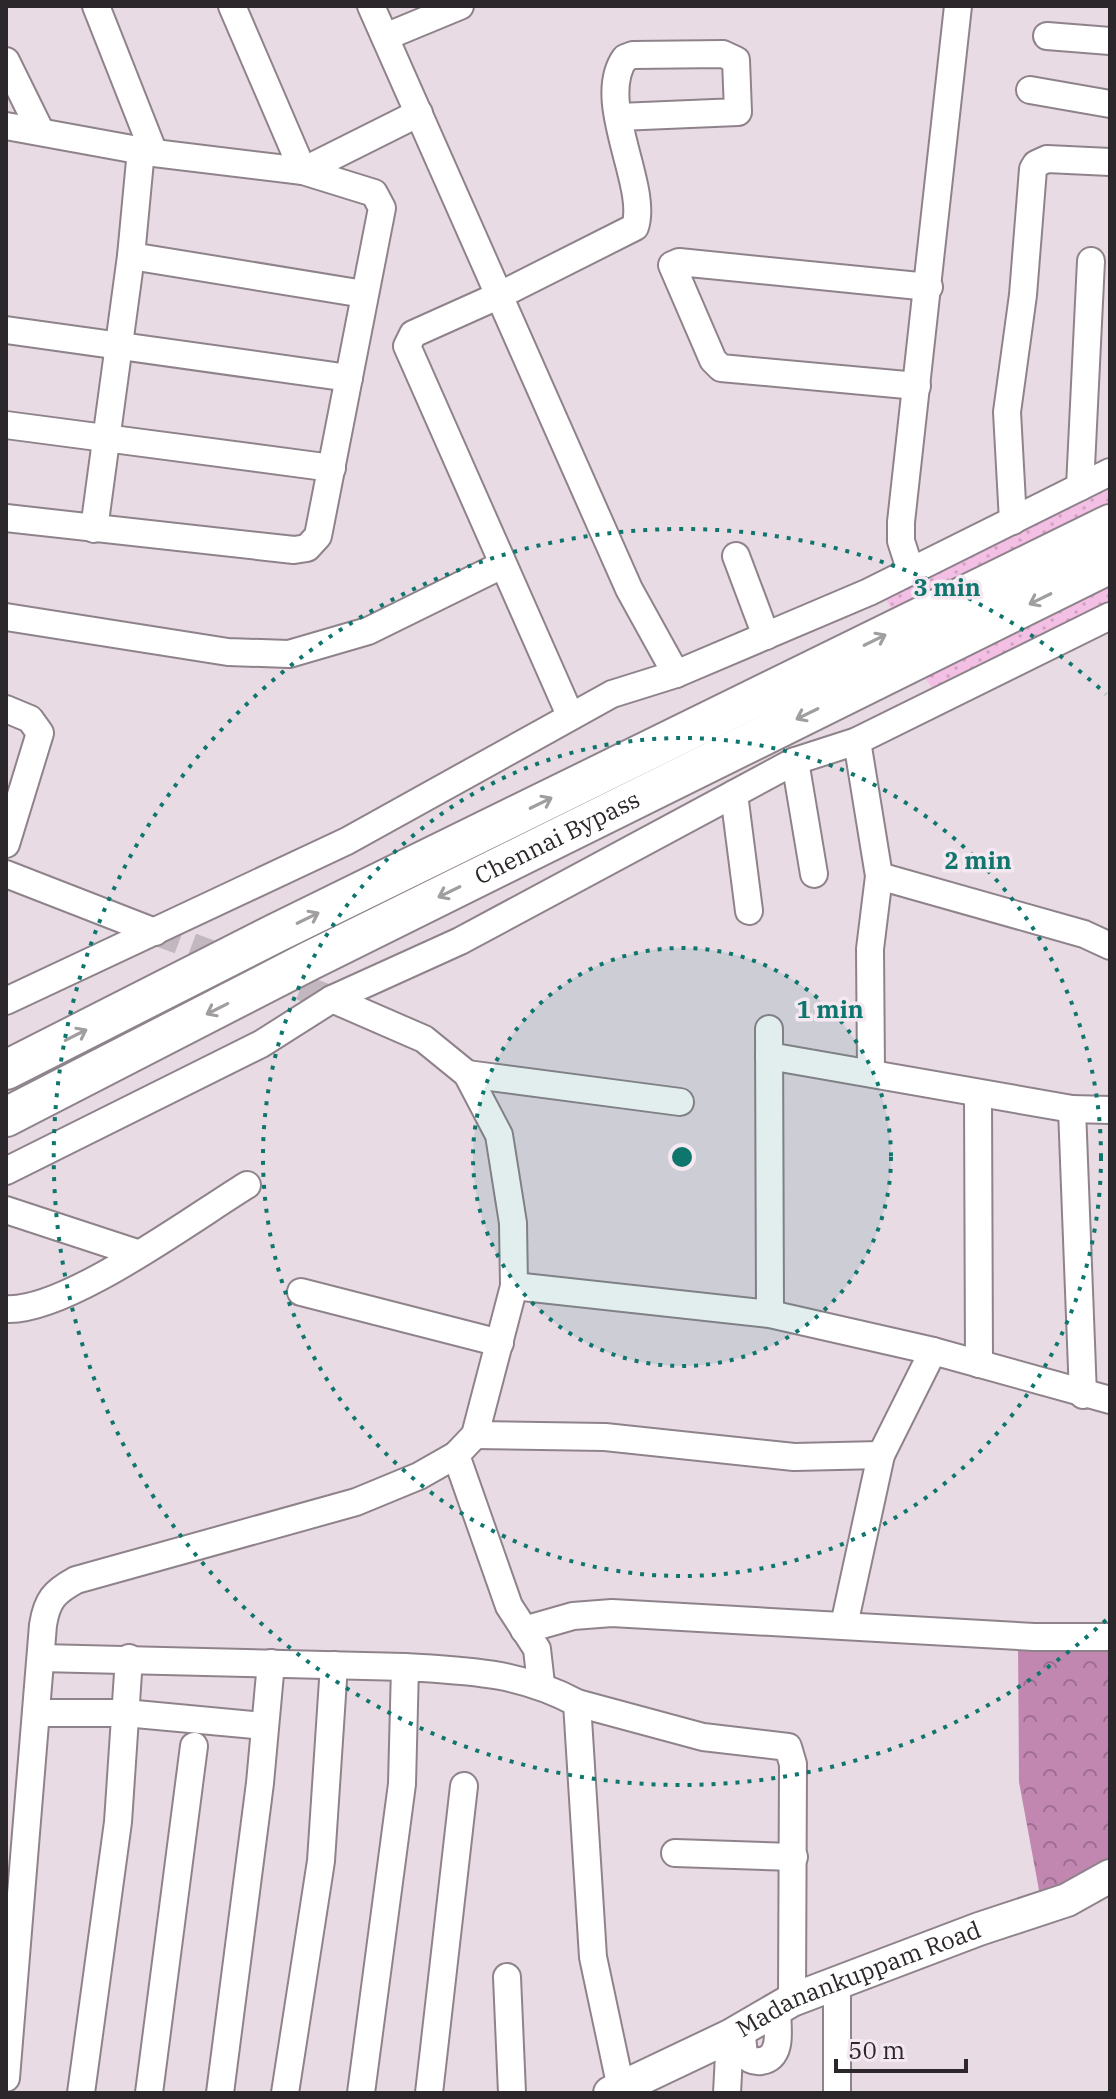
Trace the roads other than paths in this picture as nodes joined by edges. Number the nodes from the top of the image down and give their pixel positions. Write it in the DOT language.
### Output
graph roads {
  1 [pos="96,6"];
  2 [pos="232,6"];
  3 [pos="371,6"];
  4 [pos="460,6"];
  5 [pos="958,6"];
  6 [pos="1047,36"];
  7 [pos="385,37"];
  8 [pos="1110,41"];
  9 [pos="6,61"];
  10 [pos="1030,90"];
  11 [pos="1110,104"];
  12 [pos="419,113"];
  13 [pos="619,117"];
  14 [pos="6,126"];
  15 [pos="40,130"];
  16 [pos="147,152"];
  17 [pos="1110,162"];
  18 [pos="303,171"];
  19 [pos="131,256"];
  20 [pos="1091,261"];
  21 [pos="929,287"];
  22 [pos="364,294"];
  23 [pos="500,295"];
  24 [pos="6,330"];
  25 [pos="118,346"];
  26 [pos="349,378"];
  27 [pos="917,386"];
  28 [pos="6,425"];
  29 [pos="104,437"];
  30 [pos="332,468"];
  31 [pos="1110,472"];
  32 [pos="1080,487"];
  33 [pos="6,518"];
  34 [pos="1013,521"];
  35 [pos="1110,524"];
  36 [pos="94,529"];
  37 [pos="736,556"];
  38 [pos="1110,564"];
  39 [pos="502,565"];
  40 [pos="910,569"];
  41 [pos="1110,616"];
  42 [pos="6,617"];
  43 [pos="766,636"];
  44 [pos="676,674"];
  45 [pos="6,709"];
  46 [pos="570,715"];
  47 [pos="857,741"];
  48 [pos="795,761"];
  49 [pos="734,794"];
  50 [pos="6,844"];
  51 [pos="6,874"];
  52 [pos="814,874"];
  53 [pos="879,876"];
  54 [pos="749,911"];
  55 [pos="155,932"];
  56 [pos="1110,946"];
  57 [pos="332,999"];
  58 [pos="6,1001"];
  59 [pos="769,1029"];
  60 [pos="769,1056"];
  61 [pos="6,1070"];
  62 [pos="871,1071"];
  63 [pos="467,1074"];
  64 [pos="978,1094"];
  65 [pos="680,1102"];
  66 [pos="1072,1109"];
  67 [pos="1110,1110"];
  68 [pos="6,1117"];
  69 [pos="6,1171"];
  70 [pos="247,1185"];
  71 [pos="6,1210"];
  72 [pos="137,1253"];
  73 [pos="514,1286"];
  74 [pos="301,1292"];
  75 [pos="6,1309"];
  76 [pos="770,1314"];
  77 [pos="500,1343"];
  78 [pos="933,1351"];
  79 [pos="979,1364"];
  80 [pos="1083,1395"];
  81 [pos="1110,1400"];
  82 [pos="475,1435"];
  83 [pos="456,1455"];
  84 [pos="881,1455"];
  85 [pos="844,1625"];
  86 [pos="524,1630"];
  87 [pos="1110,1637"];
  88 [pos="41,1658"];
  89 [pos="129,1658"];
  90 [pos="271,1663"];
  91 [pos="334,1665"];
  92 [pos="405,1667"];
  93 [pos="541,1684"];
  94 [pos="577,1703"];
  95 [pos="36,1713"];
  96 [pos="125,1713"];
  97 [pos="264,1726"];
  98 [pos="194,1746"];
  99 [pos="464,1786"];
  100 [pos="675,1853"];
  101 [pos="794,1857"];
  102 [pos="1110,1876"];
  103 [pos="507,1977"];
  104 [pos="837,1982"];
  105 [pos="785,2005"];
  106 [pos="736,2033"];
  107 [pos="6,2078"];
  108 [pos="618,2091"];
  109 [pos="81,2093"];
  110 [pos="149,2093"];
  111 [pos="220,2093"];
  112 [pos="285,2093"];
  113 [pos="361,2093"];
  114 [pos="429,2093"];
  115 [pos="512,2093"];
  116 [pos="727,2093"];
  117 [pos="837,2093"];
  1 -- 16 [label="street"];
  2 -- 18 [label="street"];
  3 -- 7 [label="street"];
  4 -- 7 [label="street"];
  5 -- 21 [label="street"];
  6 -- 8 [label="street"];
  7 -- 12 [label="street"];
  9 -- 15 [label="street"];
  10 -- 11 [label="street"];
  12 -- 18 [label="street"];
  12 -- 23 [label="street"];
  13 -- 13 [label="street"];
  13 -- 23 [label="street"];
  14 -- 15 [label="street"];
  15 -- 16 [label="street"];
  16 -- 18 [label="street"];
  16 -- 19 [label="street"];
  17 -- 34 [label="street"];
  18 -- 22 [label="street"];
  19 -- 22 [label="street"];
  19 -- 25 [label="street"];
  20 -- 32 [label="street"];
  21 -- 27 [label="street"];
  21 -- 27 [label="street"];
  22 -- 26 [label="street"];
  23 -- 39 [label="street"];
  23 -- 44 [label="street"];
  24 -- 25 [label="street"];
  25 -- 26 [label="street"];
  25 -- 29 [label="street"];
  26 -- 30 [label="street"];
  27 -- 40 [label="street"];
  28 -- 29 [label="street"];
  29 -- 30 [label="street"];
  29 -- 36 [label="street"];
  30 -- 36 [label="street"];
  31 -- 32 [label="street"];
  32 -- 34 [label="street"];
  33 -- 36 [label="street"];
  34 -- 40 [label="street"];
  61 -- 35 [label="highway, Chennai Bypass, one-way"];
  37 -- 43 [label="street"];
  38 -- 68 [label="highway, Chennai Bypass, one-way"];
  39 -- 42 [label="street"];
  39 -- 46 [label="street"];
  40 -- 43 [label="street"];
  41 -- 47 [label="street"];
  43 -- 44 [label="street"];
  44 -- 46 [label="street"];
  45 -- 50 [label="street"];
  46 -- 55 [label="street"];
  47 -- 48 [label="street"];
  47 -- 53 [label="street"];
  48 -- 49 [label="street"];
  48 -- 52 [label="street"];
  49 -- 54 [label="street"];
  49 -- 57 [label="street"];
  51 -- 55 [label="street"];
  53 -- 56 [label="street"];
  53 -- 62 [label="street"];
  55 -- 58 [label="street"];
  57 -- 63 [label="street"];
  57 -- 69 [label="street"];
  59 -- 60 [label="street"];
  60 -- 62 [label="street"];
  60 -- 76 [label="street"];
  62 -- 64 [label="street"];
  63 -- 65 [label="street"];
  63 -- 73 [label="street"];
  64 -- 66 [label="street"];
  64 -- 79 [label="street"];
  66 -- 67 [label="street"];
  66 -- 80 [label="street"];
  70 -- 72 [label="street"];
  71 -- 72 [label="street"];
  72 -- 75 [label="street"];
  73 -- 76 [label="street"];
  73 -- 77 [label="street"];
  74 -- 77 [label="street"];
  76 -- 78 [label="street"];
  77 -- 82 [label="street"];
  78 -- 79 [label="street"];
  78 -- 84 [label="street"];
  79 -- 80 [label="street"];
  80 -- 81 [label="street"];
  82 -- 83 [label="street"];
  82 -- 84 [label="street"];
  83 -- 86 [label="street"];
  83 -- 88 [label="street"];
  84 -- 85 [label="street"];
  85 -- 86 [label="street"];
  85 -- 87 [label="street"];
  86 -- 93 [label="street"];
  88 -- 89 [label="street"];
  88 -- 95 [label="street"];
  89 -- 90 [label="street"];
  89 -- 96 [label="street"];
  90 -- 91 [label="street"];
  90 -- 97 [label="street"];
  91 -- 92 [label="street"];
  91 -- 112 [label="street"];
  92 -- 93 [label="street"];
  92 -- 113 [label="street"];
  93 -- 94 [label="street"];
  94 -- 101 [label="street"];
  94 -- 108 [label="street"];
  95 -- 96 [label="street"];
  95 -- 107 [label="street"];
  96 -- 97 [label="street"];
  96 -- 109 [label="street"];
  97 -- 111 [label="street"];
  98 -- 110 [label="street"];
  99 -- 114 [label="street"];
  100 -- 101 [label="street"];
  101 -- 105 [label="street"];
  102 -- 104 [label="main road, Madanankuppam Road"];
  103 -- 115 [label="street"];
  104 -- 105 [label="main road, Madanankuppam Road"];
  104 -- 117 [label="street"];
  105 -- 106 [label="main road, Madanankuppam Road"];
  106 -- 108 [label="main road, Madanankuppam Road"];
  106 -- 116 [label="street"];
}
